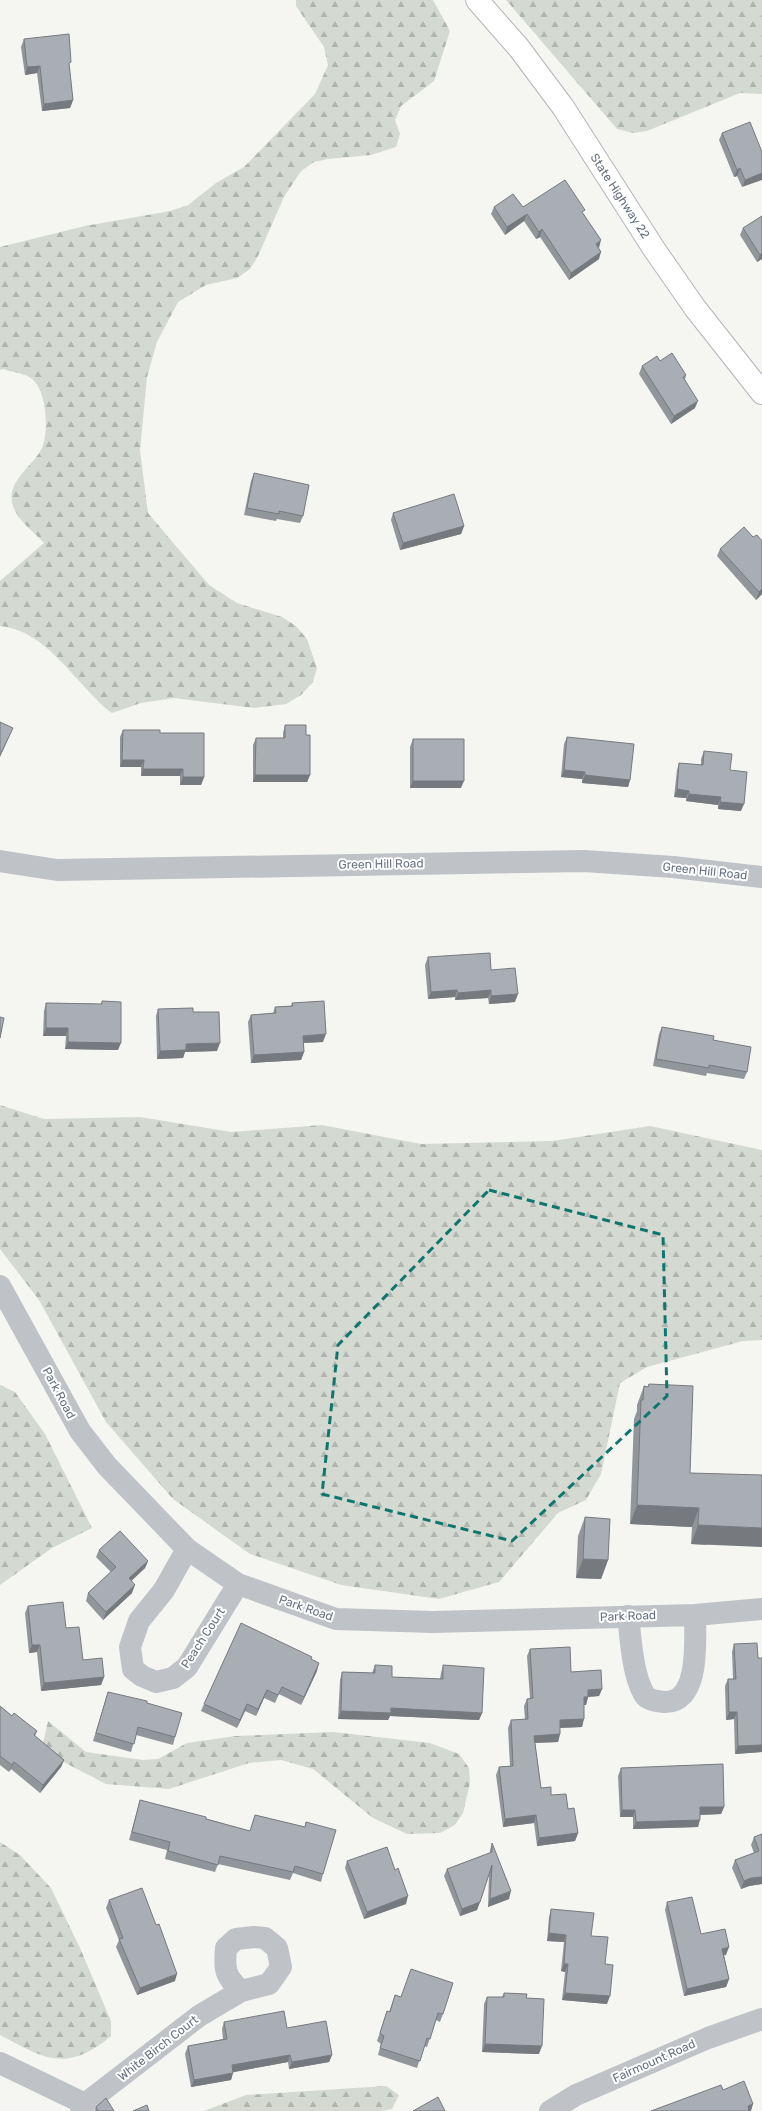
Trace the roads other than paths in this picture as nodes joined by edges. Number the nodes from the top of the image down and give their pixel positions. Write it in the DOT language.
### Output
graph roads {
  1 [pos="477,0"];
  2 [pos="762,393"];
  3 [pos="0,861"];
  4 [pos="762,877"];
  5 [pos="0,1286"];
  6 [pos="187,1548"];
  7 [pos="238,1584"];
  8 [pos="762,1609"];
  9 [pos="694,1615"];
  10 [pos="628,1616"];
  11 [pos="241,1991"];
  12 [pos="762,2019"];
  13 [pos="0,2063"];
  14 [pos="83,2107"];
  15 [pos="550,2111"];
  1 -- 2 [label="main road, State Highway 22"];
  3 -- 4 [label="street, Green Hill Road"];
  5 -- 6 [label="street, Park Road"];
  6 -- 7 [label="street, Park Road"];
  6 -- 7 [label="street, Peach Court"];
  7 -- 10 [label="street, Park Road"];
  8 -- 9 [label="street, Park Road"];
  9 -- 10 [label="street, Park Road"];
  9 -- 10 [label="street"];
  11 -- 14 [label="street, White Birch Court"];
  12 -- 15 [label="street, Fairmount Road"];
  13 -- 14 [label="street"];
}
